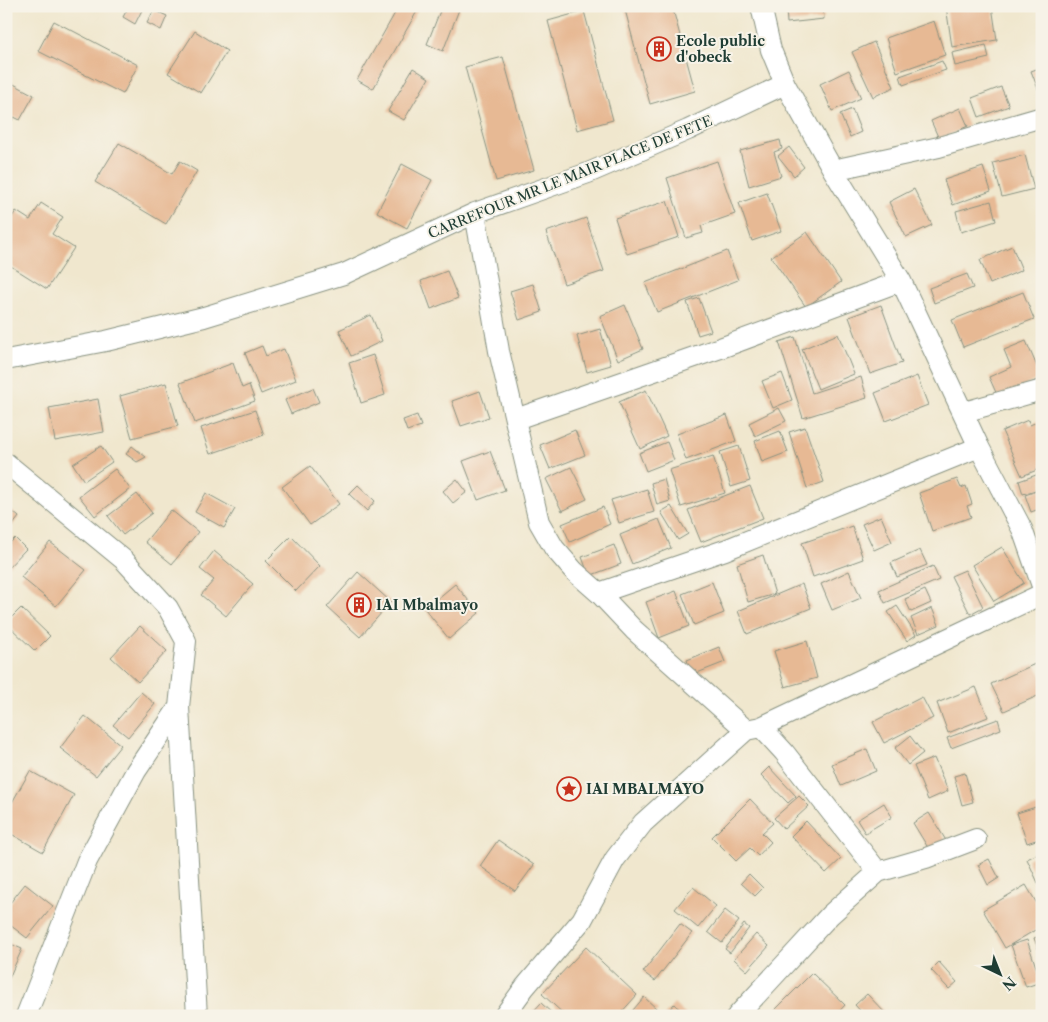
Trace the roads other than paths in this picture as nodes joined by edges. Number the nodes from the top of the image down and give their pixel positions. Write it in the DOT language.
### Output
graph roads {
  1 [pos="761,6"];
  2 [pos="785,84"];
  3 [pos="1042,117"];
  4 [pos="834,170"];
  5 [pos="475,213"];
  6 [pos="901,281"];
  7 [pos="6,360"];
  8 [pos="1042,390"];
  9 [pos="964,412"];
  10 [pos="516,419"];
  11 [pos="979,446"];
  12 [pos="6,463"];
  13 [pos="1042,586"];
  14 [pos="599,593"];
  15 [pos="1042,594"];
  16 [pos="179,708"];
  17 [pos="754,729"];
  18 [pos="976,839"];
  19 [pos="878,872"];
  20 [pos="26,1016"];
  21 [pos="197,1016"];
  22 [pos="504,1016"];
  23 [pos="737,1016"];
  1 -- 2 [label="street"];
  2 -- 4 [label="street"];
  2 -- 5 [label="street, CARREFOUR MR LE MAIR PLACE DE FETE"];
  3 -- 4 [label="street"];
  4 -- 6 [label="street"];
  5 -- 7 [label="street, CARREFOUR MR LE MAIR PLACE DE FETE"];
  5 -- 10 [label="street"];
  6 -- 9 [label="street"];
  6 -- 10 [label="street"];
  8 -- 9 [label="street"];
  9 -- 11 [label="street"];
  10 -- 14 [label="street"];
  11 -- 13 [label="street"];
  11 -- 14 [label="street"];
  12 -- 16 [label="street"];
  14 -- 17 [label="street"];
  15 -- 17 [label="street"];
  16 -- 20 [label="street"];
  16 -- 21 [label="street"];
  17 -- 19 [label="street"];
  17 -- 22 [label="street"];
  18 -- 19 [label="street"];
  19 -- 23 [label="street"];
}
